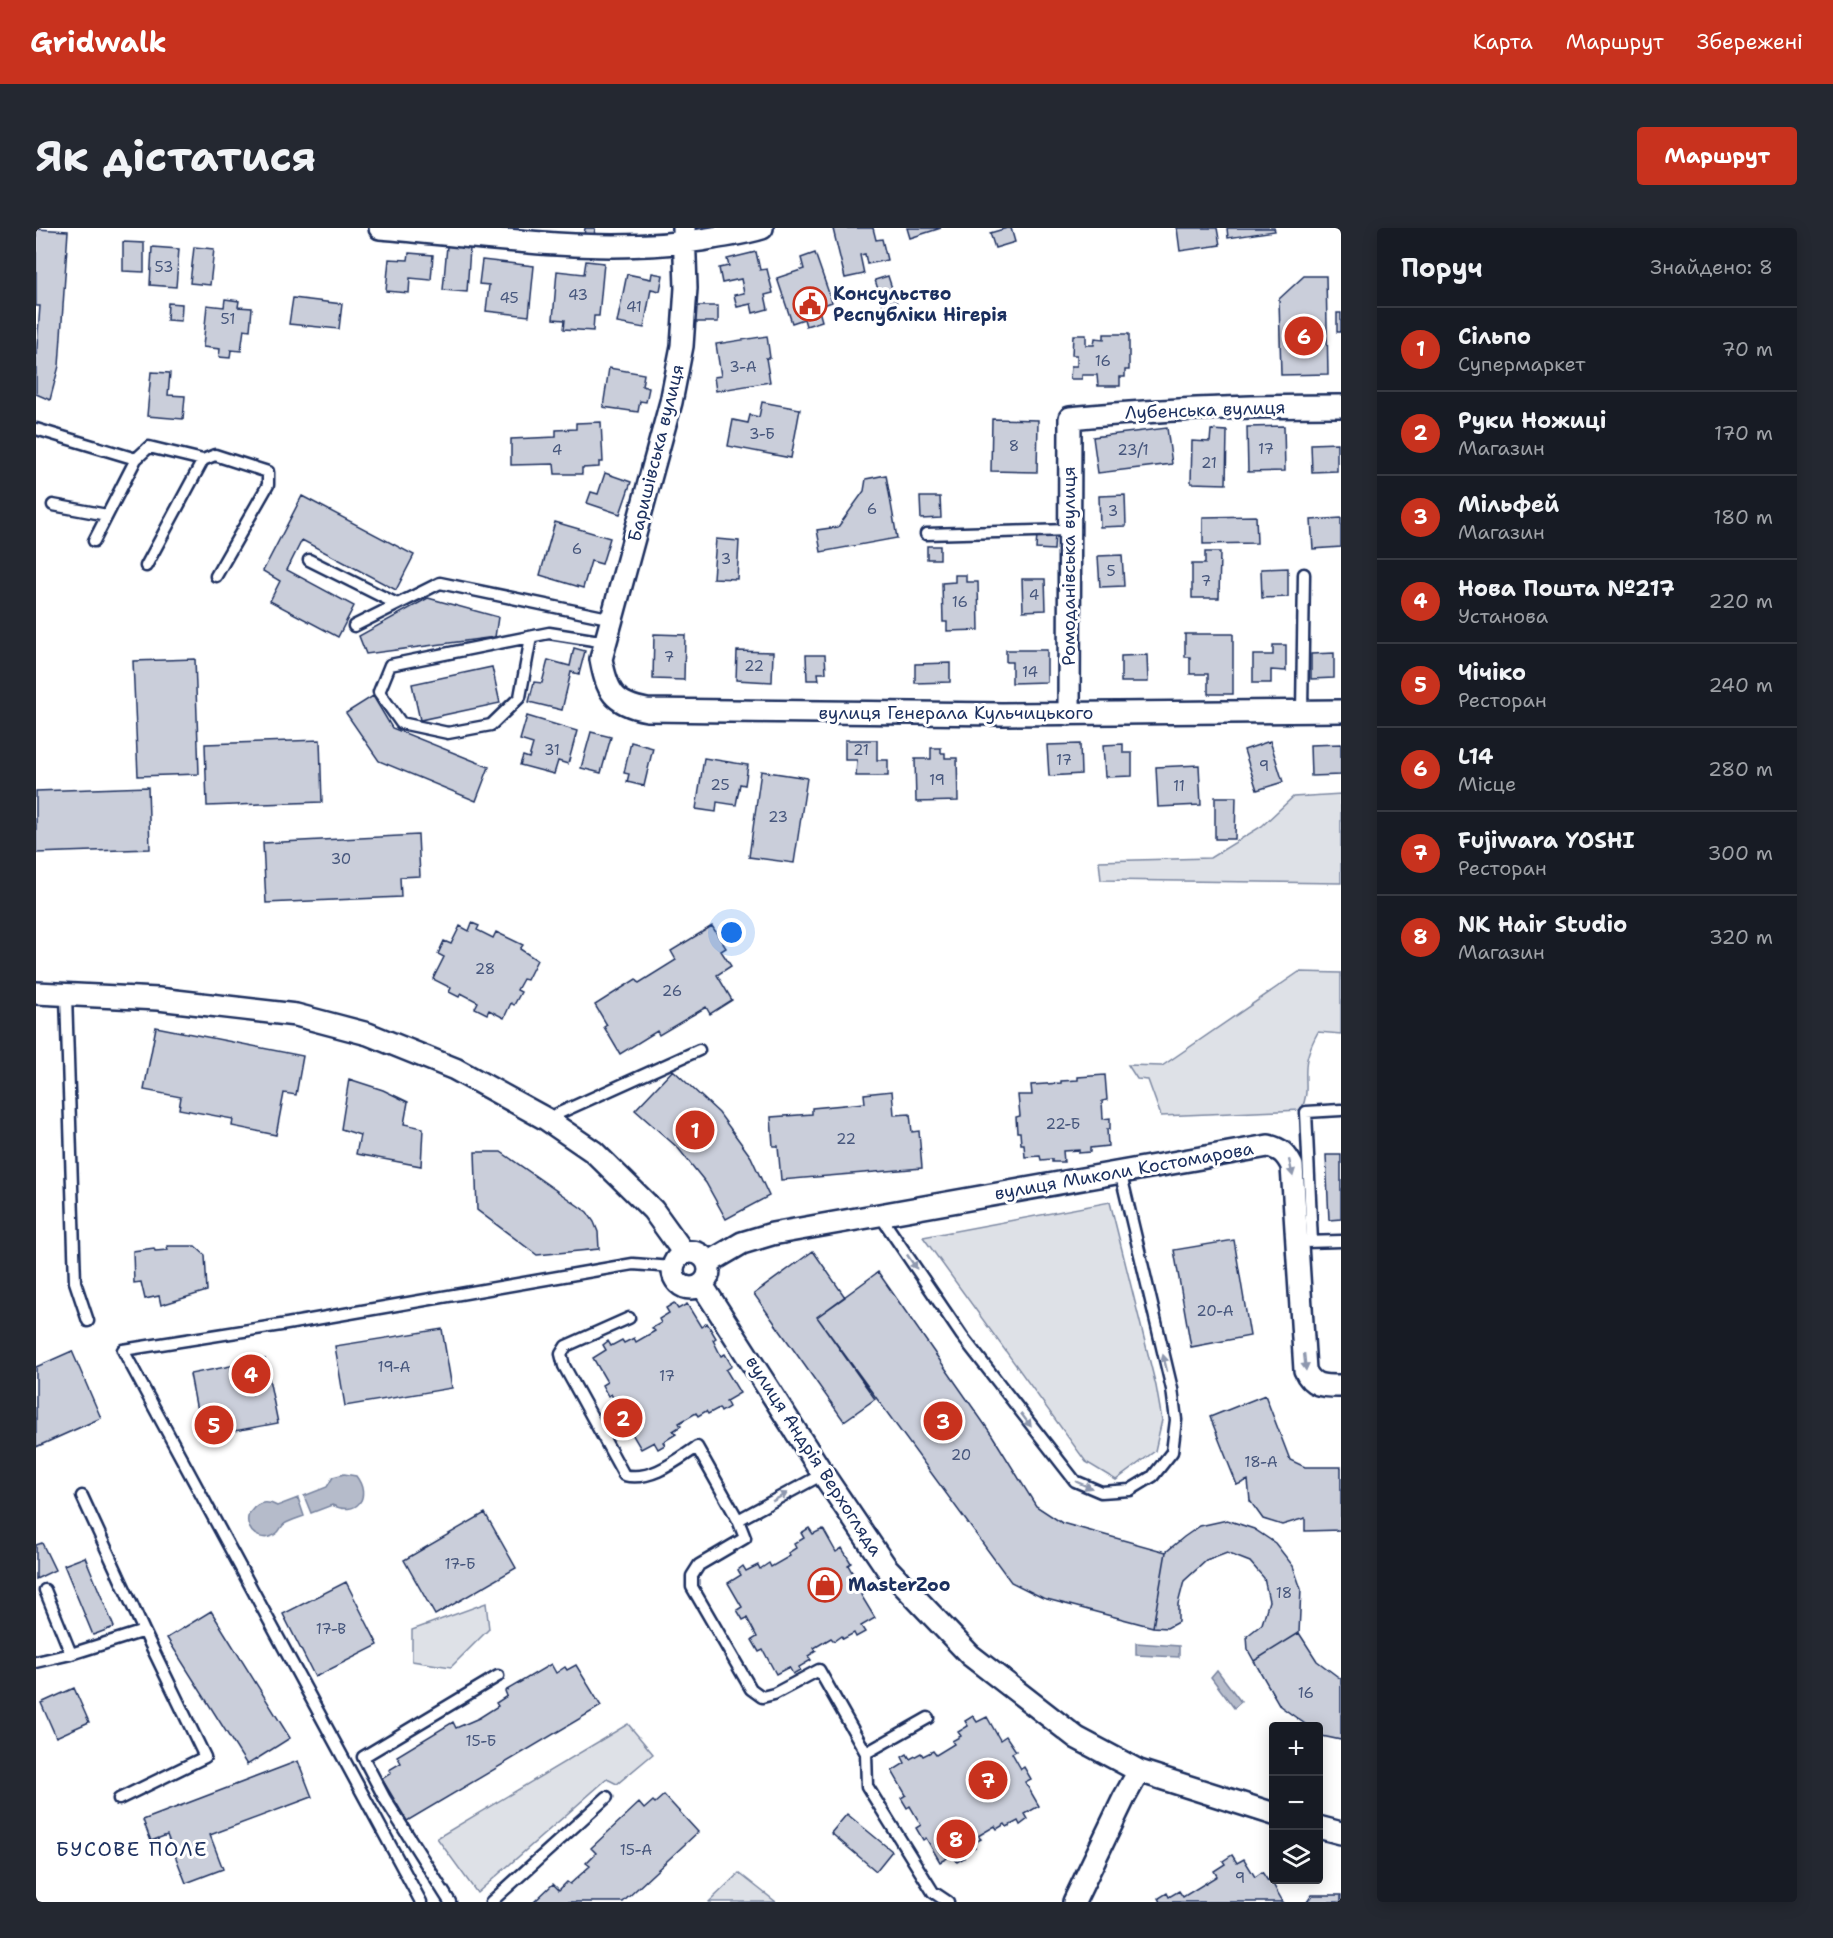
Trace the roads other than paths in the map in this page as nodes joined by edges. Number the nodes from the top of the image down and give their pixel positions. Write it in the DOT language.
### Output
graph roads {
  1 [pos="380,228"];
  2 [pos="762,228"];
  3 [pos="684,236"];
  4 [pos="1341,406"];
  5 [pos="1070,418"];
  6 [pos="36,429"];
  7 [pos="136,459"];
  8 [pos="203,460"];
  9 [pos="53,505"];
  10 [pos="107,515"];
  11 [pos="1069,530"];
  12 [pos="926,534"];
  13 [pos="94,541"];
  14 [pos="309,560"];
  15 [pos="146,566"];
  16 [pos="1304,574"];
  17 [pos="216,576"];
  18 [pos="398,604"];
  19 [pos="613,619"];
  20 [pos="354,626"];
  21 [pos="531,637"];
  22 [pos="604,650"];
  23 [pos="1302,711"];
  24 [pos="1341,711"];
  25 [pos="1069,714"];
  26 [pos="36,993"];
  27 [pos="66,995"];
  28 [pos="699,1050"];
  29 [pos="1341,1110"];
  30 [pos="546,1119"];
  31 [pos="1120,1171"];
  32 [pos="879,1214"];
  33 [pos="1341,1241"];
  34 [pos="1305,1242"];
  35 [pos="679,1260"];
  36 [pos="708,1263"];
  37 [pos="702,1285"];
  38 [pos="629,1318"];
  39 [pos="88,1321"];
  40 [pos="1341,1386"];
  41 [pos="823,1474"];
  42 [pos="82,1496"];
  43 [pos="738,1520"];
  44 [pos="45,1590"];
  45 [pos="144,1630"];
  46 [pos="71,1654"];
  47 [pos="36,1662"];
  48 [pos="498,1676"];
  49 [pos="928,1718"];
  50 [pos="866,1753"];
  51 [pos="1139,1771"];
  52 [pos="607,1797"];
  53 [pos="119,1798"];
  54 [pos="1269,1812"];
  55 [pos="1323,1828"];
  56 [pos="1341,1833"];
  57 [pos="421,1902"];
  58 [pos="450,1902"];
  59 [pos="491,1902"];
  60 [pos="948,1902"];
  61 [pos="1074,1902"];
  62 [pos="1091,1902"];
  1 -- 3 [label="street"];
  2 -- 3 [label="street"];
  3 -- 19 [label="street, Баришівська вулиця"];
  4 -- 5 [label="street, Лубенська вулиця"];
  5 -- 11 [label="street, Ромоданівська вулиця"];
  6 -- 7 [label="lane"];
  7 -- 8 [label="lane"];
  7 -- 10 [label="lane"];
  8 -- 15 [label="lane"];
  8 -- 17 [label="lane"];
  9 -- 10 [label="lane"];
  10 -- 13 [label="lane"];
  11 -- 12 [label="lane"];
  11 -- 25 [label="street, Ромоданівська вулиця"];
  14 -- 18 [label="lane"];
  16 -- 23 [label="lane"];
  18 -- 19 [label="lane"];
  18 -- 20 [label="lane"];
  19 -- 22 [label="street, Баришівська вулиця"];
  21 -- 21 [label="lane"];
  21 -- 22 [label="lane"];
  22 -- 25 [label="street, вулиця Генерала Кульчицького"];
  23 -- 24 [label="street, вулиця Генерала Кульчицького"];
  23 -- 25 [label="street, вулиця Генерала Кульчицького"];
  26 -- 27 [label="street"];
  27 -- 30 [label="street"];
  27 -- 39 [label="lane"];
  28 -- 30 [label="lane"];
  29 -- 34 [label="lane"];
  30 -- 35 [label="street"];
  31 -- 32 [label="street, вулиця Миколи Костомарова"];
  32 -- 31 [label="lane, one-way"];
  31 -- 34 [label="street, вулиця Миколи Костомарова, one-way"];
  32 -- 36 [label="street, вулиця Миколи Костомарова"];
  33 -- 34 [label="lane"];
  34 -- 40 [label="street, вулиця Миколи Костомарова, one-way"];
  35 -- 36 [label="street"];
  35 -- 37 [label="street"];
  35 -- 57 [label="lane"];
  36 -- 37 [label="street"];
  37 -- 41 [label="street, вулиця Андрія Верхогляда"];
  38 -- 43 [label="lane"];
  43 -- 41 [label="lane, one-way"];
  41 -- 51 [label="street, вулиця Андрія Верхогляда"];
  42 -- 45 [label="lane"];
  43 -- 50 [label="lane"];
  44 -- 46 [label="lane"];
  45 -- 46 [label="lane"];
  45 -- 53 [label="lane"];
  46 -- 47 [label="lane"];
  48 -- 58 [label="lane"];
  49 -- 50 [label="lane"];
  50 -- 60 [label="lane"];
  51 -- 54 [label="street, вулиця Андрія Верхогляда"];
  51 -- 61 [label="street"];
  51 -- 62 [label="street"];
  52 -- 59 [label="lane"];
  55 -- 56 [label="street"];
}
